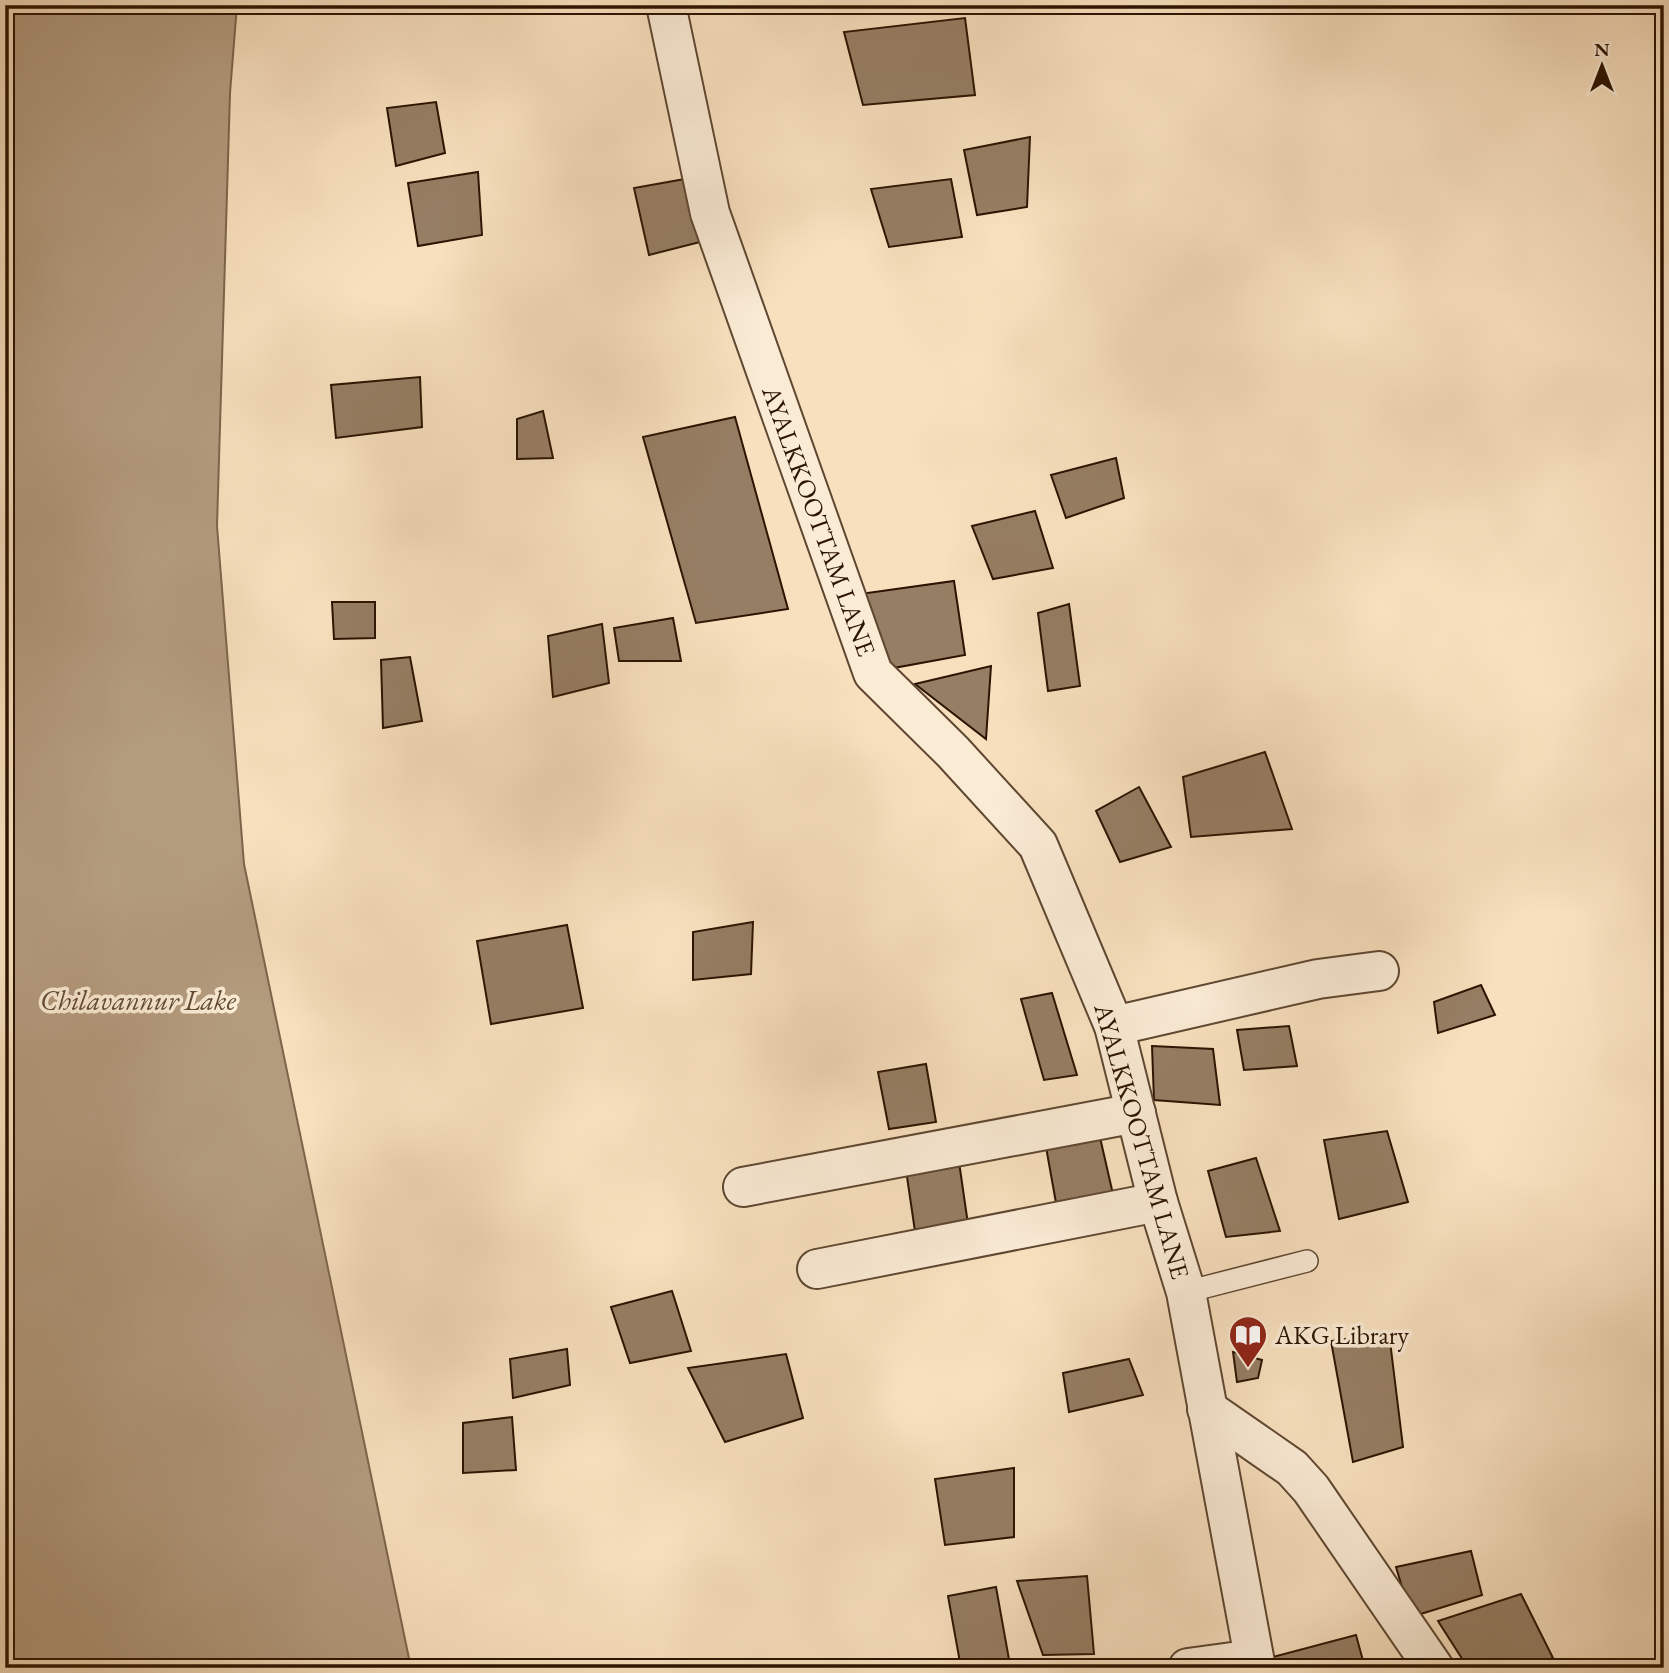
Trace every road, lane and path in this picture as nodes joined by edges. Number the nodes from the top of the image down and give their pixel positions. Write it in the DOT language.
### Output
graph roads {
  1 [pos="666,5"];
  2 [pos="1379,971"];
  3 [pos="1114,1026"];
  4 [pos="1136,1113"];
  5 [pos="743,1187"];
  6 [pos="1158,1202"];
  7 [pos="1307,1261"];
  8 [pos="817,1269"];
  9 [pos="1186,1292"];
  10 [pos="1207,1409"];
  11 [pos="1255,1663"];
  12 [pos="1188,1668"];
  13 [pos="1434,1668"];
  1 -- 3 [label="street, AYALKKOOTTAM LANE"];
  2 -- 3 [label="street"];
  3 -- 4 [label="street, AYALKKOOTTAM LANE"];
  4 -- 5 [label="street"];
  4 -- 6 [label="street, AYALKKOOTTAM LANE"];
  6 -- 8 [label="street"];
  6 -- 9 [label="street, AYALKKOOTTAM LANE"];
  7 -- 9 [label="lane"];
  9 -- 10 [label="street, AYALKKOOTTAM LANE"];
  10 -- 11 [label="street, AYALKKOOTTAM LANE"];
  10 -- 13 [label="street"];
  11 -- 12 [label="street"];
}
